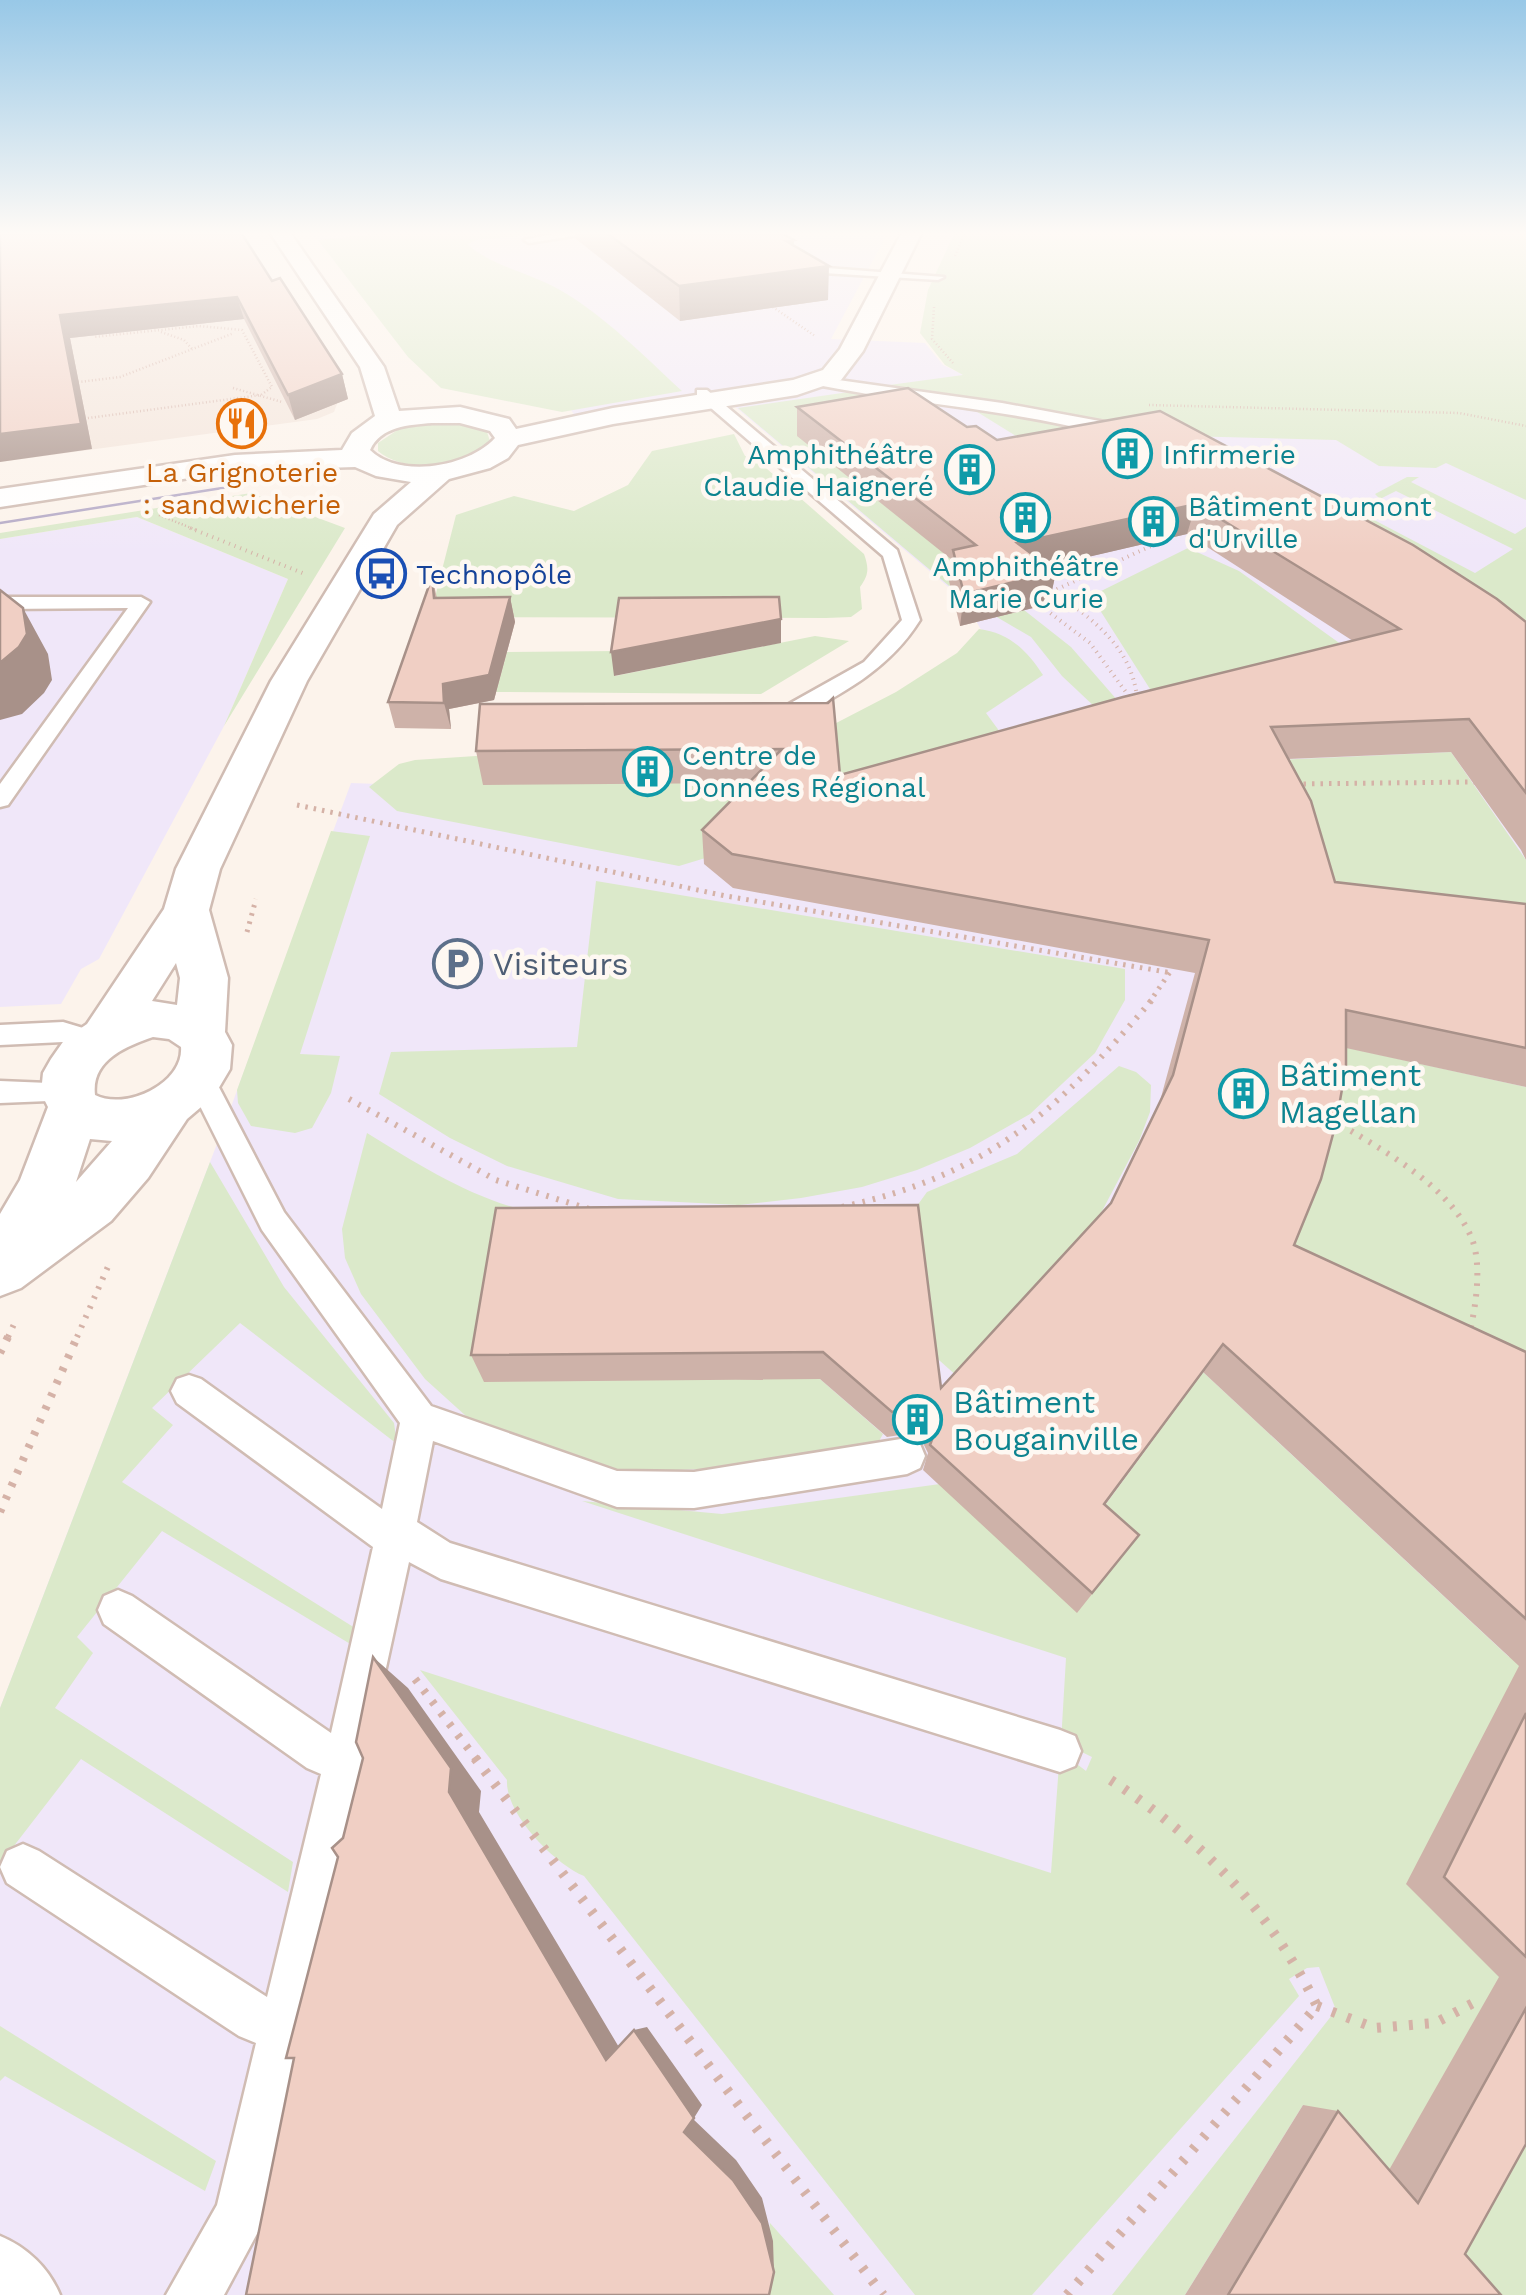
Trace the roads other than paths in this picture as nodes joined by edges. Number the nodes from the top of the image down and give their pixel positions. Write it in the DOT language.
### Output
graph roads {
  1 [pos="355,341"];
  2 [pos="856,341"];
  3 [pos="372,366"];
  4 [pos="817,381"];
  5 [pos="706,397"];
  6 [pos="444,414"];
  7 [pos="1143,428"];
  8 [pos="498,430"];
  9 [pos="373,447"];
  10 [pos="440,472"];
  11 [pos="0,498"];
  12 [pos="385,520"];
  13 [pos="0,603"];
  14 [pos="762,718"];
  15 [pos="0,800"];
  16 [pos="186,910"];
  17 [pos="0,1035"];
  18 [pos="100,1037"];
  19 [pos="189,1072"];
  20 [pos="0,1092"];
  21 [pos="69,1101"];
  22 [pos="0,1269"];
  23 [pos="189,1390"];
  24 [pos="419,1420"];
  25 [pos="906,1456"];
  26 [pos="397,1532"];
  27 [pos="118,1610"];
  28 [pos="1060,1751"];
  29 [pos="347,1756"];
  30 [pos="23,1867"];
  31 [pos="286,2024"];
  32 [pos="0,2263"];
  33 [pos="33,2295"];
  34 [pos="193,2295"];
  1 -- 3 [label="street"];
  2 -- 4 [label="street"];
  3 -- 6 [label="street"];
  3 -- 9 [label="street"];
  4 -- 5 [label="street"];
  4 -- 7 [label="lane"];
  5 -- 8 [label="street"];
  5 -- 14 [label="lane"];
  6 -- 8 [label="street"];
  6 -- 9 [label="street"];
  8 -- 10 [label="street"];
  9 -- 10 [label="street"];
  9 -- 11 [label="street"];
  9 -- 12 [label="street"];
  10 -- 12 [label="street"];
  12 -- 16 [label="street"];
  13 -- 15 [label="lane"];
  16 -- 18 [label="street"];
  16 -- 19 [label="street"];
  17 -- 18 [label="lane"];
  18 -- 19 [label="street"];
  18 -- 21 [label="street"];
  19 -- 21 [label="street"];
  19 -- 22 [label="street"];
  19 -- 24 [label="lane"];
  20 -- 21 [label="lane"];
  21 -- 22 [label="street"];
  23 -- 26 [label="lane"];
  24 -- 25 [label="lane"];
  24 -- 26 [label="lane"];
  26 -- 28 [label="lane"];
  26 -- 29 [label="lane"];
  27 -- 29 [label="lane"];
  29 -- 31 [label="lane"];
  30 -- 31 [label="lane"];
  31 -- 34 [label="lane"];
  32 -- 33 [label="lane"];
}
